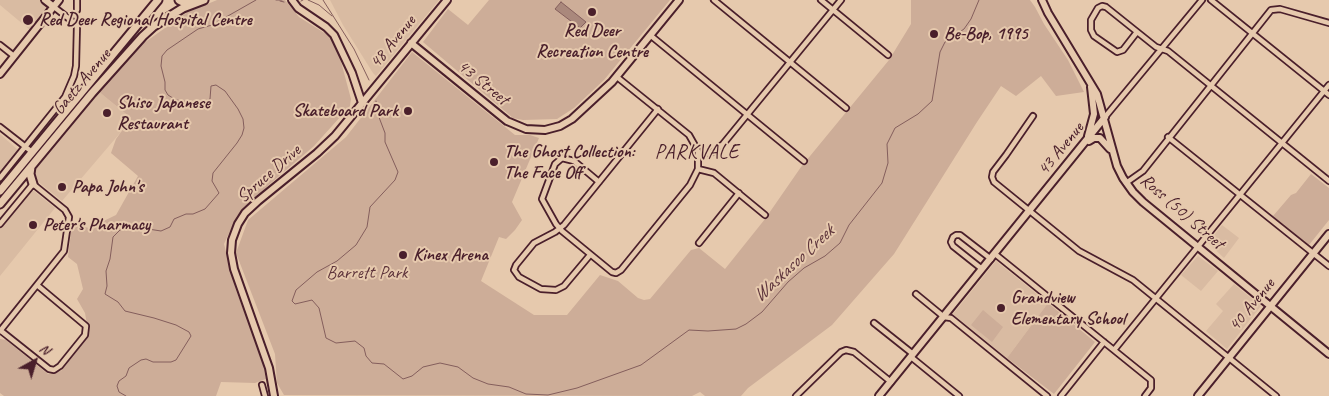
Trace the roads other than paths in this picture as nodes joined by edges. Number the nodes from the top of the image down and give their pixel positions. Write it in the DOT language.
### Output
graph roads {
  1 [pos="46,0"];
  2 [pos="59,0"];
  3 [pos="77,0"];
  4 [pos="158,0"];
  5 [pos="179,0"];
  6 [pos="203,0"];
  7 [pos="292,0"];
  8 [pos="446,0"];
  9 [pos="679,0"];
  10 [pos="714,0"];
  11 [pos="821,0"];
  12 [pos="841,0"];
  13 [pos="1036,0"];
  14 [pos="1042,0"];
  15 [pos="1202,0"];
  16 [pos="1212,0"];
  17 [pos="54,7"];
  18 [pos="77,10"];
  19 [pos="833,10"];
  20 [pos="1048,13"];
  21 [pos="1329,23"];
  22 [pos="1137,32"];
  23 [pos="1252,33"];
  24 [pos="650,35"];
  25 [pos="411,43"];
  26 [pos="0,45"];
  27 [pos="1162,49"];
  28 [pos="888,55"];
  29 [pos="14,56"];
  30 [pos="790,62"];
  31 [pos="0,74"];
  32 [pos="617,77"];
  33 [pos="1091,83"];
  34 [pos="1210,85"];
  35 [pos="1329,85"];
  36 [pos="1324,91"];
  37 [pos="1329,96"];
  38 [pos="362,104"];
  39 [pos="846,108"];
  40 [pos="658,109"];
  41 [pos="747,115"];
  42 [pos="1033,116"];
  43 [pos="1104,117"];
  44 [pos="0,127"];
  45 [pos="1168,137"];
  46 [pos="1085,143"];
  47 [pos="1282,143"];
  48 [pos="24,147"];
  49 [pos="32,152"];
  50 [pos="1113,152"];
  51 [pos="698,155"];
  52 [pos="804,160"];
  53 [pos="31,167"];
  54 [pos="698,169"];
  55 [pos="0,178"];
  56 [pos="1329,181"];
  57 [pos="599,182"];
  58 [pos="18,183"];
  59 [pos="1126,183"];
  60 [pos="33,184"];
  61 [pos="0,191"];
  62 [pos="739,194"];
  63 [pos="1240,195"];
  64 [pos="0,204"];
  65 [pos="1030,211"];
  66 [pos="765,215"];
  67 [pos="0,224"];
  68 [pos="560,229"];
  69 [pos="1329,234"];
  70 [pos="699,243"];
  71 [pos="1198,247"];
  72 [pos="1313,254"];
  73 [pos="590,255"];
  74 [pos="993,257"];
  75 [pos="1329,266"];
  76 [pos="982,269"];
  77 [pos="37,286"];
  78 [pos="916,294"];
  79 [pos="1156,299"];
  80 [pos="1270,307"];
  81 [pos="944,317"];
  82 [pos="874,323"];
  83 [pos="0,330"];
  84 [pos="1104,342"];
  85 [pos="1114,350"];
  86 [pos="1329,354"];
  87 [pos="912,356"];
  88 [pos="1229,357"];
  89 [pos="891,382"];
  90 [pos="262,385"];
  91 [pos="265,396"];
  92 [pos="274,396"];
  93 [pos="796,396"];
  94 [pos="880,396"];
  95 [pos="959,396"];
  96 [pos="1047,396"];
  97 [pos="1061,396"];
  98 [pos="1145,396"];
  99 [pos="1198,396"];
  100 [pos="1276,396"];
  1 -- 17 [label="street"];
  2 -- 17 [label="street"];
  3 -- 18 [label="street"];
  4 -- 49 [label="main road, Gaetz Avenue"];
  5 -- 6 [label="main road"];
  6 -- 53 [label="main road, Gaetz Avenue"];
  7 -- 38 [label="street"];
  8 -- 25 [label="street, 48 Avenue"];
  9 -- 24 [label="street"];
  10 -- 30 [label="street"];
  11 -- 19 [label="street"];
  12 -- 19 [label="street"];
  13 -- 20 [label="street"];
  14 -- 20 [label="street, Ross (50) Street"];
  15 -- 27 [label="street, 43 Avenue"];
  16 -- 23 [label="street"];
  17 -- 29 [label="street"];
  17 -- 48 [label="street"];
  19 -- 28 [label="street"];
  19 -- 30 [label="street"];
  20 -- 33 [label="street, Ross (50) Street"];
  21 -- 23 [label="street"];
  22 -- 22 [label="street"];
  22 -- 27 [label="street"];
  23 -- 34 [label="street"];
  23 -- 36 [label="street"];
  24 -- 32 [label="street"];
  24 -- 41 [label="street"];
  25 -- 32 [label="street, 43 Street"];
  25 -- 38 [label="street, 48 Avenue"];
  26 -- 29 [label="street"];
  27 -- 34 [label="street"];
  27 -- 43 [label="street, 43 Avenue"];
  29 -- 31 [label="street"];
  30 -- 39 [label="street"];
  30 -- 41 [label="street"];
  32 -- 40 [label="street"];
  33 -- 43 [label="street, Ross (50) Street"];
  33 -- 46 [label="street"];
  34 -- 45 [label="street"];
  34 -- 47 [label="street"];
  35 -- 36 [label="street"];
  36 -- 37 [label="street"];
  36 -- 47 [label="street"];
  38 -- 92 [label="street, Spruce Drive"];
  40 -- 51 [label="street"];
  40 -- 57 [label="street"];
  41 -- 51 [label="street"];
  41 -- 52 [label="street"];
  42 -- 65 [label="street"];
  43 -- 46 [label="street, 43 Avenue"];
  43 -- 50 [label="street, Ross (50) Street"];
  44 -- 48 [label="street"];
  45 -- 59 [label="street"];
  45 -- 63 [label="street"];
  46 -- 50 [label="street"];
  46 -- 65 [label="street, 43 Avenue"];
  47 -- 56 [label="street"];
  47 -- 63 [label="street"];
  48 -- 49 [label="street"];
  48 -- 55 [label="street"];
  49 -- 61 [label="main road, Gaetz Avenue"];
  50 -- 59 [label="street, Ross (50) Street"];
  51 -- 54 [label="street"];
  53 -- 58 [label="main road, Gaetz Avenue"];
  53 -- 60 [label="main road"];
  54 -- 62 [label="street"];
  54 -- 73 [label="street"];
  57 -- 68 [label="street"];
  57 -- 68 [label="street"];
  58 -- 60 [label="main road"];
  58 -- 64 [label="main road, Gaetz Avenue"];
  59 -- 71 [label="street, Ross (50) Street"];
  60 -- 67 [label="street"];
  60 -- 77 [label="street"];
  62 -- 66 [label="street"];
  62 -- 70 [label="street"];
  63 -- 71 [label="street"];
  63 -- 72 [label="street"];
  65 -- 74 [label="street, 43 Avenue"];
  65 -- 79 [label="street"];
  68 -- 73 [label="street"];
  68 -- 73 [label="street"];
  69 -- 72 [label="street, 40 Avenue"];
  71 -- 79 [label="street"];
  71 -- 80 [label="street, Ross (50) Street"];
  72 -- 75 [label="street"];
  72 -- 80 [label="street, 40 Avenue"];
  74 -- 76 [label="street, 43 Avenue"];
  74 -- 76 [label="street"];
  74 -- 84 [label="street"];
  76 -- 81 [label="street, 43 Avenue"];
  77 -- 83 [label="street"];
  77 -- 83 [label="street"];
  78 -- 81 [label="street"];
  79 -- 85 [label="street"];
  79 -- 88 [label="street"];
  80 -- 86 [label="street, Ross (50) Street"];
  80 -- 88 [label="street, 40 Avenue"];
  81 -- 87 [label="street, 43 Avenue"];
  81 -- 96 [label="street"];
  82 -- 87 [label="street"];
  84 -- 85 [label="street"];
  84 -- 97 [label="street"];
  85 -- 98 [label="street"];
  87 -- 89 [label="street, 43 Avenue"];
  87 -- 95 [label="street"];
  88 -- 99 [label="street, 40 Avenue"];
  88 -- 100 [label="street"];
  89 -- 93 [label="street"];
  89 -- 94 [label="street, 43 Avenue"];
  90 -- 91 [label="street"];
}
